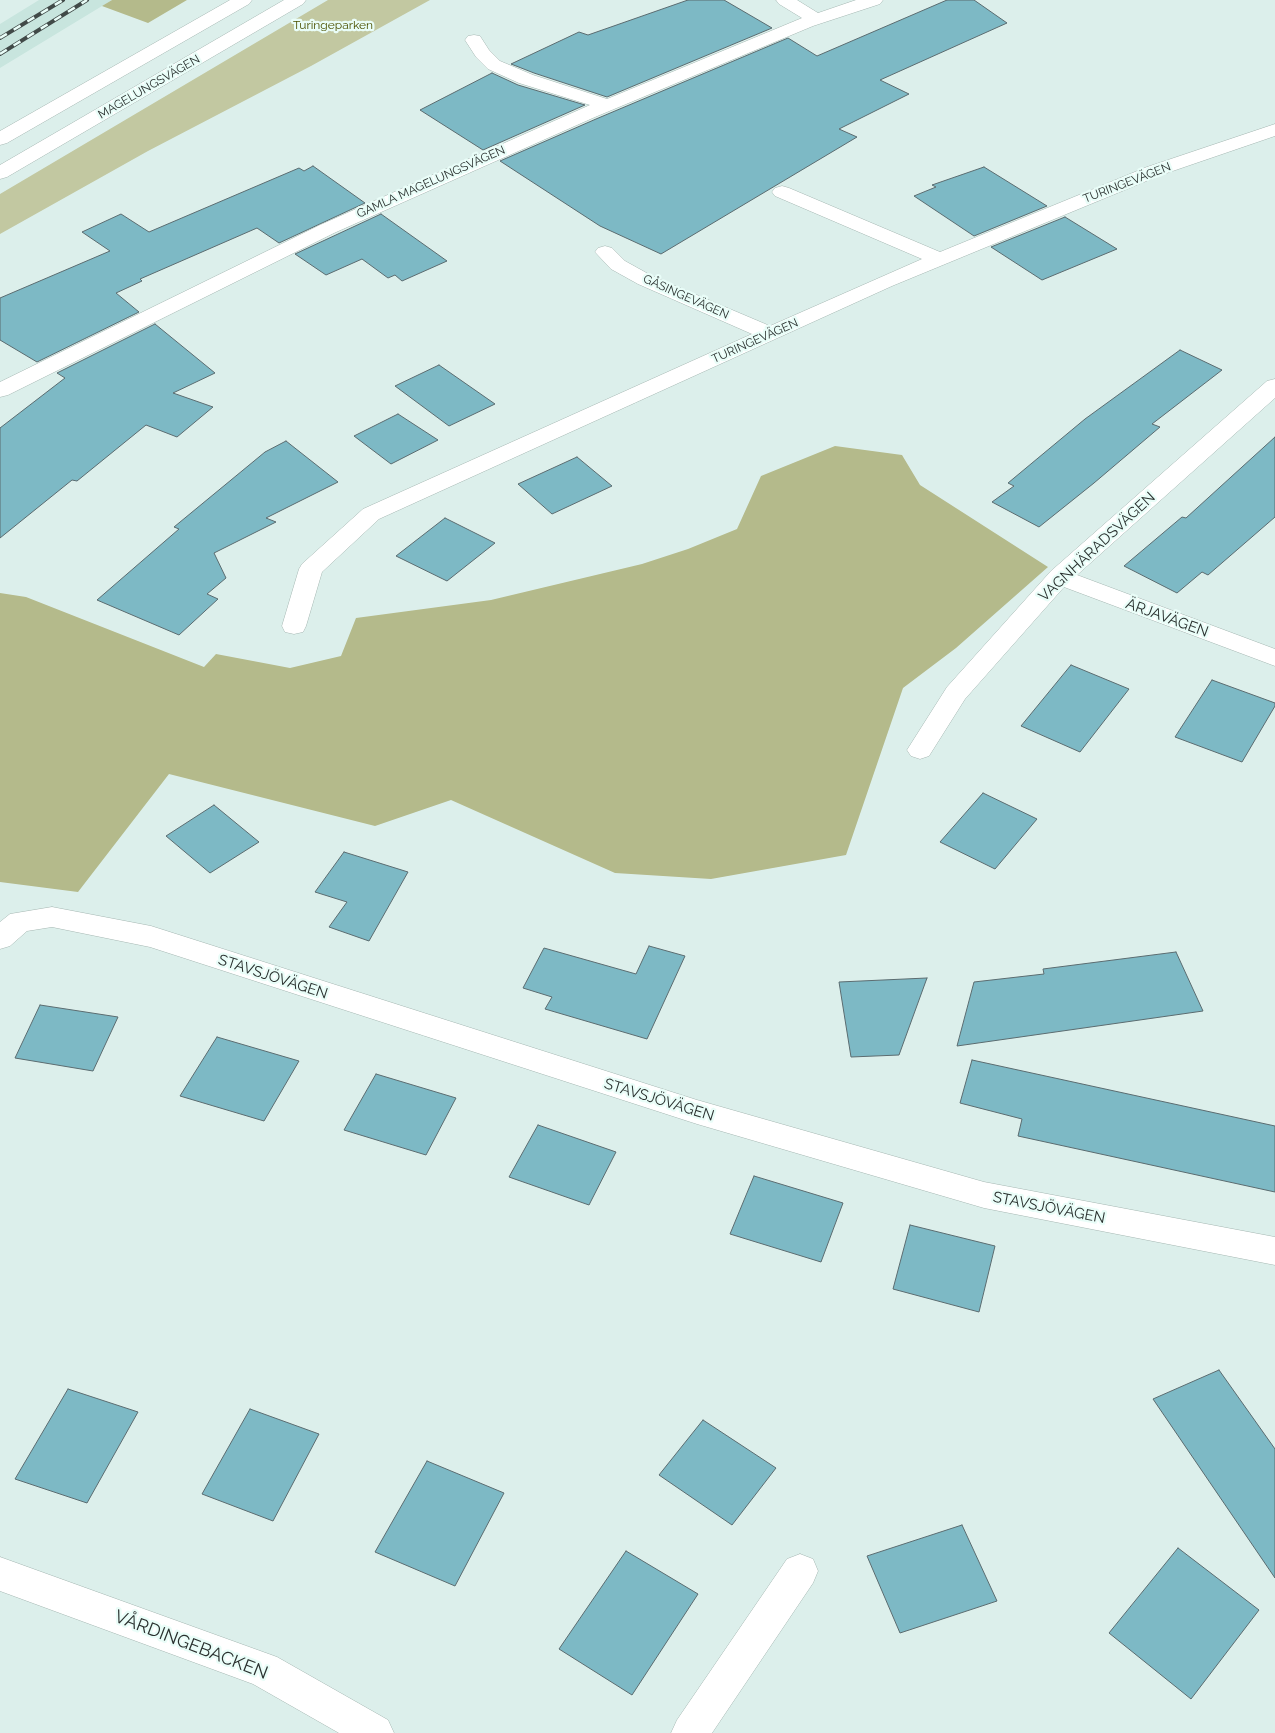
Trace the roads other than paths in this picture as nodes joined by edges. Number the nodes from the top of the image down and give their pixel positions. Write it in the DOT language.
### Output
graph roads {
  1 [pos="243,0"];
  2 [pos="297,0"];
  3 [pos="785,0"];
  4 [pos="874,0"];
  5 [pos="816,19"];
  6 [pos="474,40"];
  7 [pos="608,105"];
  8 [pos="1275,130"];
  9 [pos="0,139"];
  10 [pos="0,173"];
  11 [pos="782,192"];
  12 [pos="605,252"];
  13 [pos="939,259"];
  14 [pos="771,334"];
  15 [pos="1275,386"];
  16 [pos="0,390"];
  17 [pos="1060,577"];
  18 [pos="294,626"];
  19 [pos="1275,658"];
  20 [pos="920,750"];
  21 [pos="0,938"];
  22 [pos="1275,1252"];
  23 [pos="800,1571"];
  24 [pos="0,1574"];
  25 [pos="375,1733"];
  26 [pos="690,1733"];
  1 -- 9 [label="street, MAGELUNGSVÄGEN"];
  2 -- 10 [label="street, MAGELUNGSVÄGEN"];
  3 -- 5 [label="street"];
  4 -- 5 [label="street, GAMLA MAGELUNGSVÄGEN"];
  5 -- 7 [label="street, GAMLA MAGELUNGSVÄGEN"];
  6 -- 7 [label="street"];
  7 -- 16 [label="street, GAMLA MAGELUNGSVÄGEN"];
  8 -- 13 [label="street, TURINGEVÄGEN"];
  11 -- 13 [label="street"];
  12 -- 14 [label="street, GÅSINGEVÄGEN"];
  13 -- 14 [label="street, TURINGEVÄGEN"];
  14 -- 18 [label="street, TURINGEVÄGEN"];
  15 -- 17 [label="street, VAGNHÄRADSVÄGEN"];
  17 -- 19 [label="street, ÄRJAVÄGEN"];
  17 -- 20 [label="street, VAGNHÄRADSVÄGEN"];
  21 -- 22 [label="street, STAVSJÖVÄGEN"];
  23 -- 26 [label="street"];
  24 -- 25 [label="street, VÅRDINGEBACKEN"];
}
